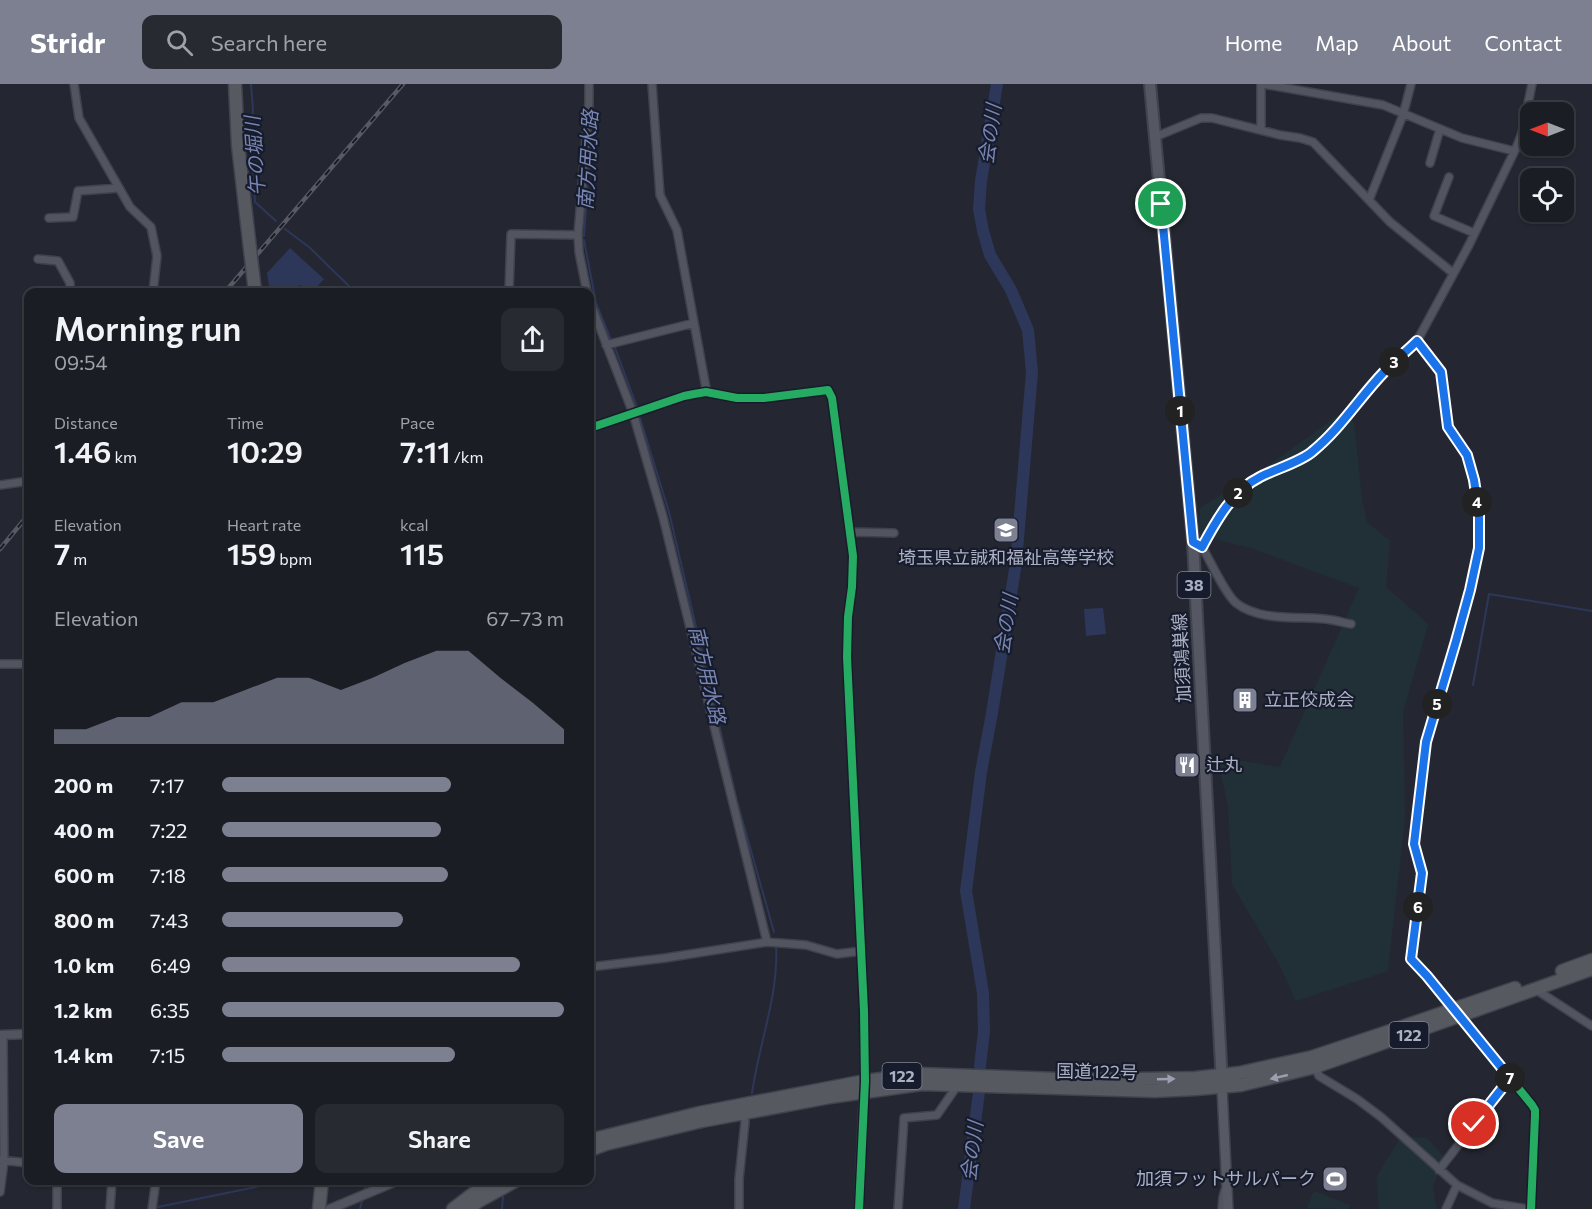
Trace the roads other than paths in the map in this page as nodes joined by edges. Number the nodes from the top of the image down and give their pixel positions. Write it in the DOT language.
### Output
graph roads {
  1 [pos="74,84"];
  2 [pos="235,84"];
  3 [pos="589,84"];
  4 [pos="652,84"];
  5 [pos="1150,84"];
  6 [pos="1262,84"];
  7 [pos="1412,84"];
  8 [pos="1532,84"];
  9 [pos="1404,112"];
  10 [pos="1261,129"];
  11 [pos="1440,129"];
  12 [pos="1155,137"];
  13 [pos="1514,151"];
  14 [pos="1430,163"];
  15 [pos="1449,177"];
  16 [pos="119,188"];
  17 [pos="1369,200"];
  18 [pos="49,218"];
  19 [pos="1474,233"];
  20 [pos="578,235"];
  21 [pos="38,259"];
  22 [pos="1453,273"];
  23 [pos="70,288"];
  24 [pos="153,288"];
  25 [pos="255,288"];
  26 [pos="509,288"];
  27 [pos="586,288"];
  28 [pos="594,313"];
  29 [pos="694,322"];
  30 [pos="1417,341"];
  31 [pos="606,345"];
  32 [pos="706,392"];
  33 [pos="633,413"];
  34 [pos="594,427"];
  35 [pos="24,482"];
  36 [pos="0,485"];
  37 [pos="851,532"];
  38 [pos="894,533"];
  39 [pos="1197,544"];
  40 [pos="1351,624"];
  41 [pos="0,664"];
  42 [pos="24,664"];
  43 [pos="767,942"];
  44 [pos="861,951"];
  45 [pos="1592,960"];
  46 [pos="594,967"];
  47 [pos="1592,969"];
  48 [pos="1535,989"];
  49 [pos="1457,1013"];
  50 [pos="1592,1026"];
  51 [pos="24,1034"];
  52 [pos="1,1035"];
  53 [pos="1315,1067"];
  54 [pos="1510,1078"];
  55 [pos="1222,1082"];
  56 [pos="864,1086"];
  57 [pos="957,1086"];
  58 [pos="744,1113"];
  59 [pos="594,1139"];
  60 [pos="594,1148"];
  61 [pos="2,1160"];
  62 [pos="24,1163"];
  63 [pos="1439,1170"];
  64 [pos="1227,1184"];
  65 [pos="57,1185"];
  66 [pos="111,1185"];
  67 [pos="155,1185"];
  68 [pos="321,1185"];
  69 [pos="387,1185"];
  70 [pos="488,1185"];
  71 [pos="508,1185"];
  72 [pos="1457,1185"];
  73 [pos="0,1192"];
  74 [pos="1491,1206"];
  75 [pos="57,1209"];
  76 [pos="110,1209"];
  77 [pos="152,1209"];
  78 [pos="319,1209"];
  79 [pos="330,1209"];
  80 [pos="453,1209"];
  81 [pos="468,1209"];
  82 [pos="739,1209"];
  83 [pos="859,1209"];
  84 [pos="898,1209"];
  85 [pos="1222,1209"];
  86 [pos="1228,1209"];
  87 [pos="1446,1209"];
  88 [pos="1529,1209"];
  1 -- 16 [label="street"];
  2 -- 25 [label="highway, bridge"];
  3 -- 20 [label="street"];
  4 -- 29 [label="street"];
  5 -- 12 [label="main road, 加須鴻巣線 / 38"];
  6 -- 9 [label="street"];
  6 -- 10 [label="street"];
  7 -- 9 [label="street"];
  8 -- 13 [label="street"];
  9 -- 11 [label="street"];
  9 -- 17 [label="street"];
  10 -- 12 [label="street"];
  10 -- 17 [label="street"];
  11 -- 13 [label="street"];
  11 -- 14 [label="street"];
  12 -- 39 [label="main road, 加須鴻巣線 / 38"];
  13 -- 19 [label="street"];
  15 -- 19 [label="street"];
  16 -- 18 [label="street"];
  16 -- 24 [label="street"];
  17 -- 22 [label="street"];
  19 -- 22 [label="street"];
  20 -- 26 [label="street"];
  20 -- 27 [label="street"];
  21 -- 23 [label="street"];
  22 -- 30 [label="street"];
  28 -- 31 [label="street"];
  29 -- 31 [label="street"];
  29 -- 32 [label="street"];
  30 -- 39 [label="street"];
  30 -- 49 [label="street"];
  31 -- 33 [label="street"];
  32 -- 33 [label="street"];
  32 -- 37 [label="street"];
  33 -- 34 [label="street"];
  33 -- 43 [label="street"];
  35 -- 36 [label="street"];
  37 -- 38 [label="street"];
  37 -- 44 [label="street"];
  39 -- 40 [label="street"];
  39 -- 55 [label="main road, 加須鴻巣線 / 38"];
  41 -- 42 [label="street"];
  43 -- 44 [label="street"];
  43 -- 46 [label="street"];
  44 -- 56 [label="street"];
  45 -- 49 [label="highway, 国道122号 / 122"];
  47 -- 48 [label="highway, 国道122号 / 122"];
  48 -- 49 [label="highway, 国道122号 / 122"];
  48 -- 50 [label="street"];
  49 -- 53 [label="highway, 国道122号 / 122"];
  49 -- 54 [label="street"];
  49 -- 55 [label="highway, 国道122号 / 122"];
  51 -- 52 [label="street"];
  52 -- 61 [label="street"];
  53 -- 55 [label="highway, 国道122号 / 122, one-way"];
  53 -- 63 [label="street"];
  54 -- 63 [label="street"];
  54 -- 88 [label="street"];
  56 -- 55 [label="highway, 国道122号 / 122, one-way"];
  55 -- 57 [label="highway, 国道122号 / 122"];
  55 -- 64 [label="main road"];
  56 -- 57 [label="highway, 国道122号 / 122"];
  56 -- 58 [label="highway, 国道122号 / 122"];
  56 -- 59 [label="highway, 国道122号 / 122"];
  56 -- 83 [label="street"];
  57 -- 84 [label="street"];
  58 -- 60 [label="highway, 国道122号 / 122"];
  58 -- 82 [label="street"];
  61 -- 62 [label="street"];
  61 -- 73 [label="street"];
  63 -- 72 [label="street"];
  64 -- 85 [label="street"];
  64 -- 86 [label="main road"];
  65 -- 75 [label="street"];
  66 -- 76 [label="street"];
  67 -- 77 [label="street"];
  68 -- 78 [label="highway"];
  69 -- 79 [label="street"];
  70 -- 80 [label="highway"];
  71 -- 81 [label="highway"];
  72 -- 74 [label="street"];
  72 -- 87 [label="street"];
  74 -- 88 [label="street"];
}
